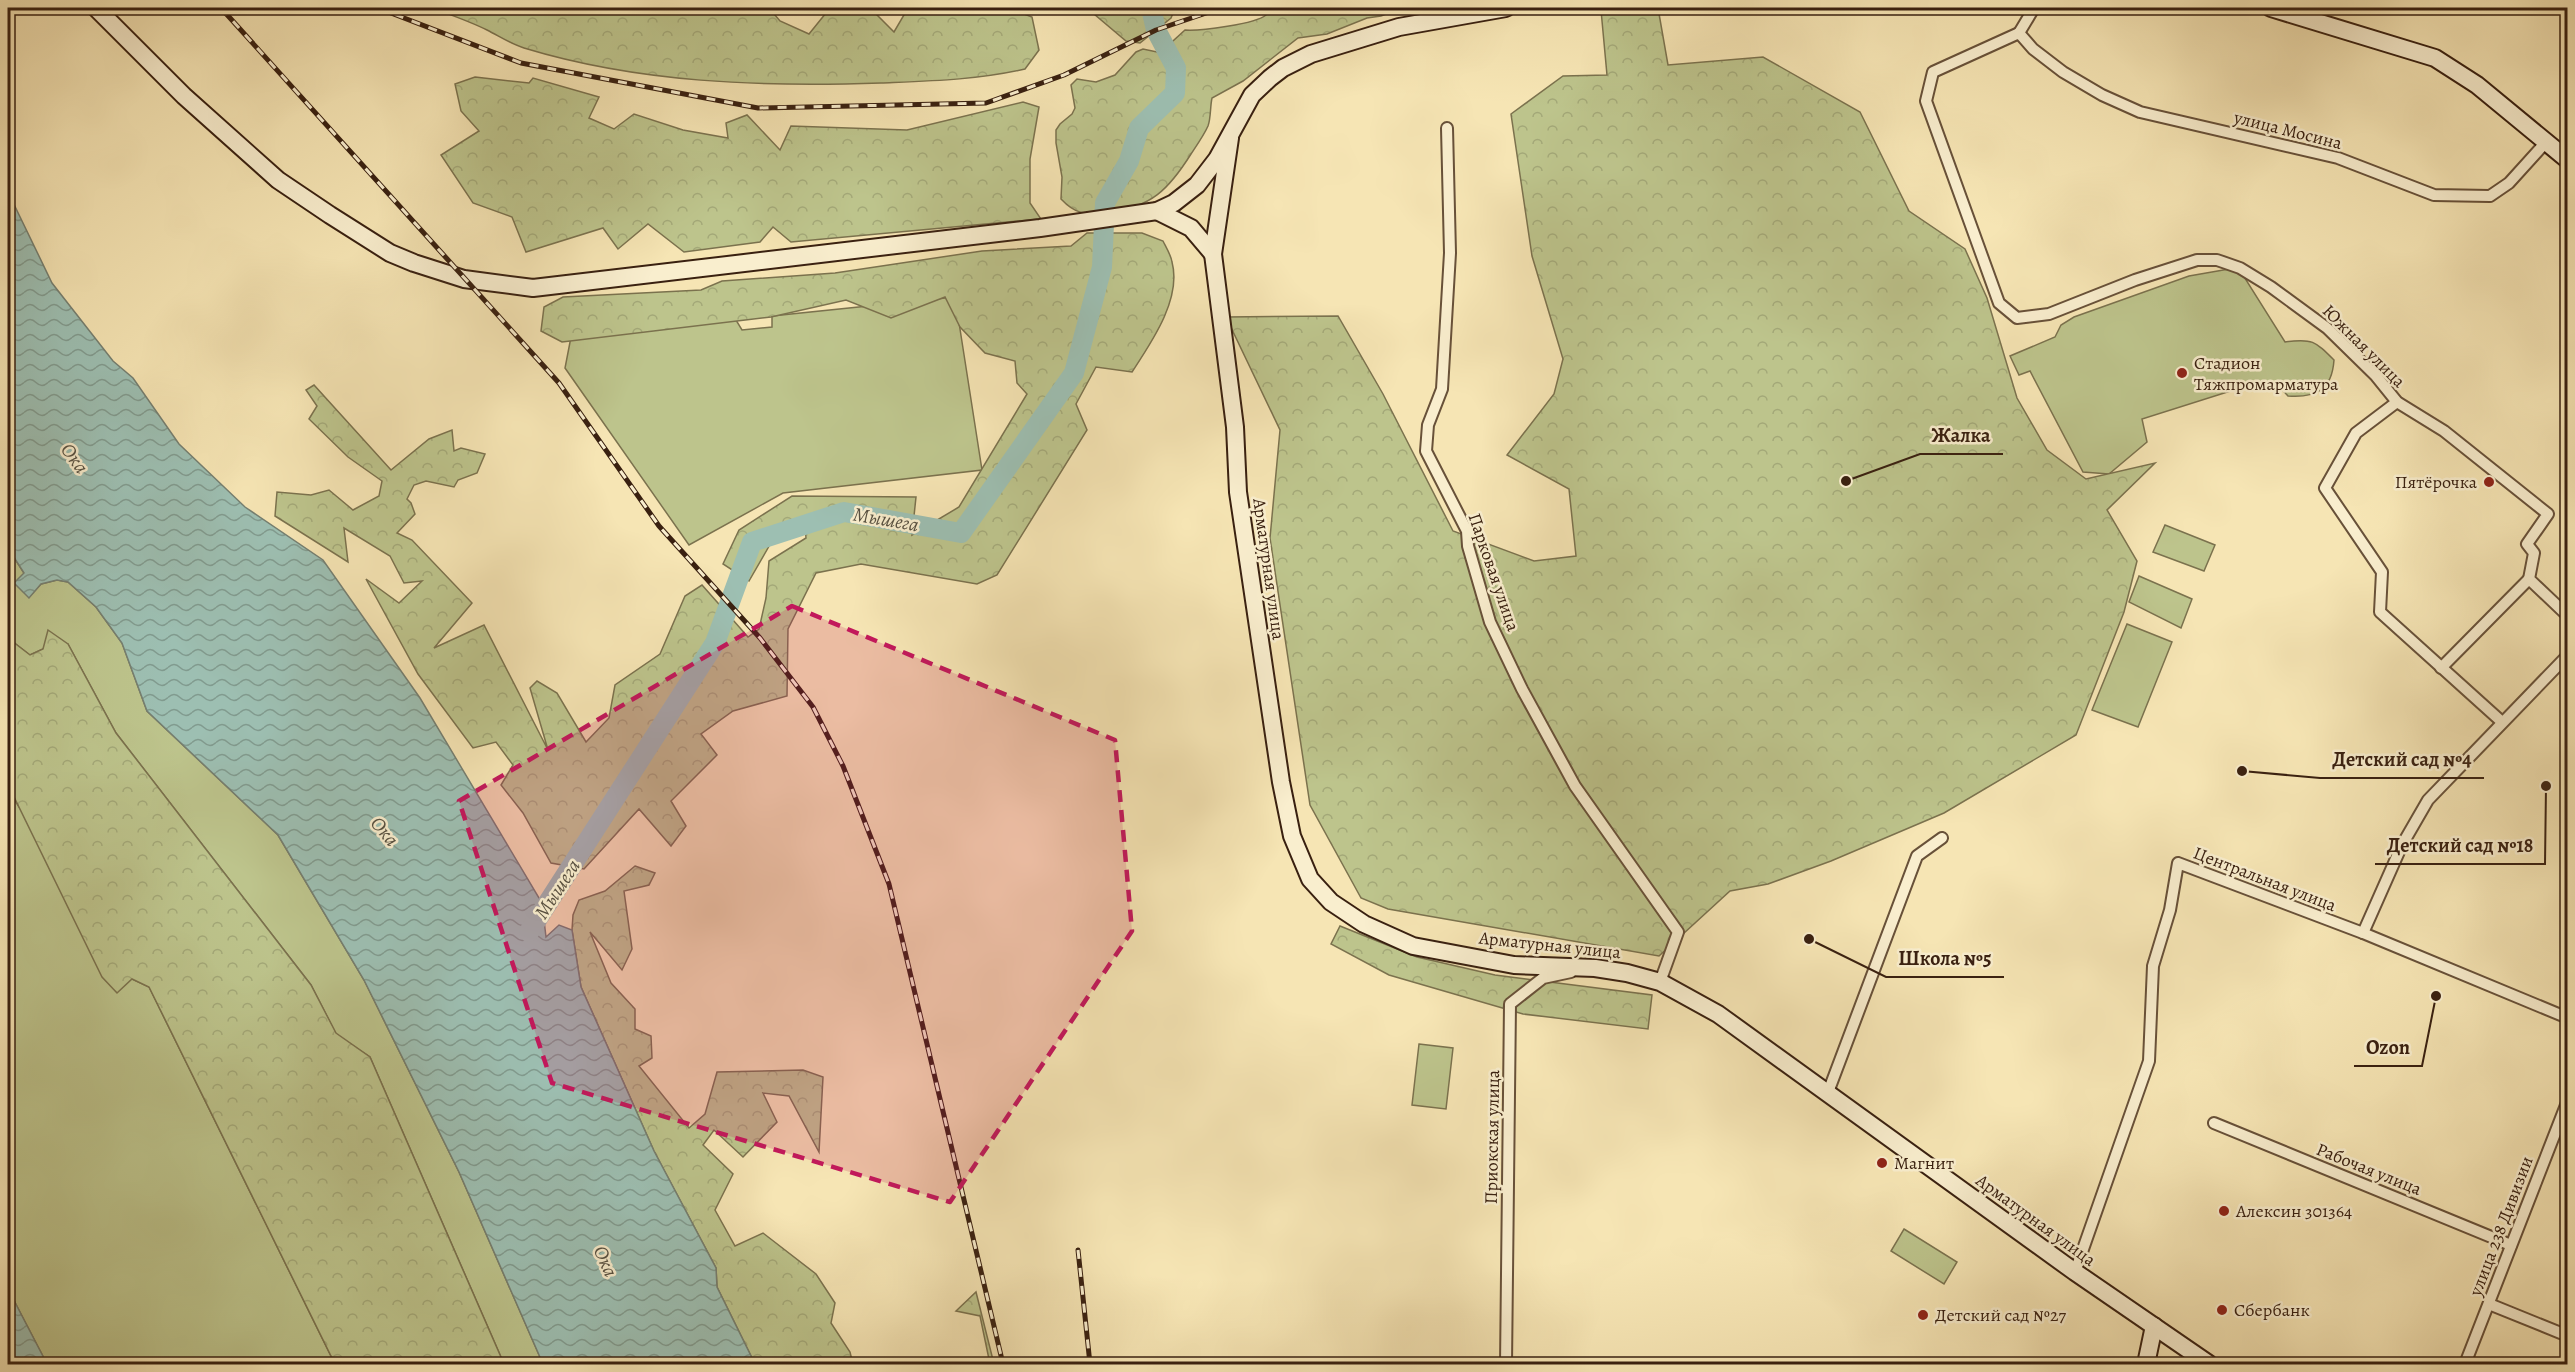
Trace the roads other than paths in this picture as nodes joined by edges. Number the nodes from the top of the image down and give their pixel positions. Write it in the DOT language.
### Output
graph roads {
  1 [pos="96,8"];
  2 [pos="1506,8"];
  3 [pos="2034,8"];
  4 [pos="2271,8"];
  5 [pos="2019,33"];
  6 [pos="1446,129"];
  7 [pos="1230,138"];
  8 [pos="2547,141"];
  9 [pos="2568,160"];
  10 [pos="1157,211"];
  11 [pos="1213,254"];
  12 [pos="2397,402"];
  13 [pos="2529,579"];
  14 [pos="2568,616"];
  15 [pos="2568,655"];
  16 [pos="2441,668"];
  17 [pos="2502,722"];
  18 [pos="1942,838"];
  19 [pos="2363,933"];
  20 [pos="1595,968"];
  21 [pos="1660,982"];
  22 [pos="2568,1018"];
  23 [pos="1827,1095"];
  24 [pos="2568,1100"];
  25 [pos="2214,1123"];
  26 [pos="2511,1245"];
  27 [pos="2075,1272"];
  28 [pos="2489,1304"];
  29 [pos="2154,1326"];
  30 [pos="2568,1336"];
  31 [pos="1506,1365"];
  32 [pos="2146,1365"];
  33 [pos="2209,1365"];
  34 [pos="2465,1365"];
  1 -- 10 [label="main road"];
  2 -- 7 [label="main road"];
  3 -- 5 [label="street"];
  4 -- 8 [label="main road"];
  5 -- 8 [label="street, улица Мосина"];
  5 -- 12 [label="street, Южная улица"];
  6 -- 21 [label="street, Парковая улица"];
  7 -- 10 [label="main road"];
  7 -- 11 [label="main road, Арматурная улица"];
  8 -- 9 [label="main road"];
  10 -- 11 [label="main road"];
  11 -- 20 [label="main road, Арматурная улица"];
  12 -- 13 [label="street, Южная улица"];
  12 -- 16 [label="street"];
  13 -- 14 [label="street"];
  13 -- 16 [label="street"];
  15 -- 17 [label="street"];
  16 -- 17 [label="street"];
  17 -- 19 [label="street"];
  18 -- 23 [label="street"];
  19 -- 22 [label="street, Центральная улица"];
  19 -- 27 [label="street, Центральная улица"];
  20 -- 21 [label="main road, Арматурная улица"];
  20 -- 31 [label="street, Приокская улица"];
  21 -- 23 [label="main road, Арматурная улица"];
  23 -- 27 [label="main road, Арматурная улица"];
  24 -- 26 [label="street, улица 238 Дивизии"];
  25 -- 26 [label="street, Рабочая улица"];
  26 -- 28 [label="street, улица 238 Дивизии"];
  27 -- 29 [label="main road, Арматурная улица"];
  28 -- 30 [label="street"];
  28 -- 34 [label="street, улица 238 Дивизии"];
  29 -- 32 [label="main road"];
  29 -- 33 [label="main road, Арматурная улица"];
}
